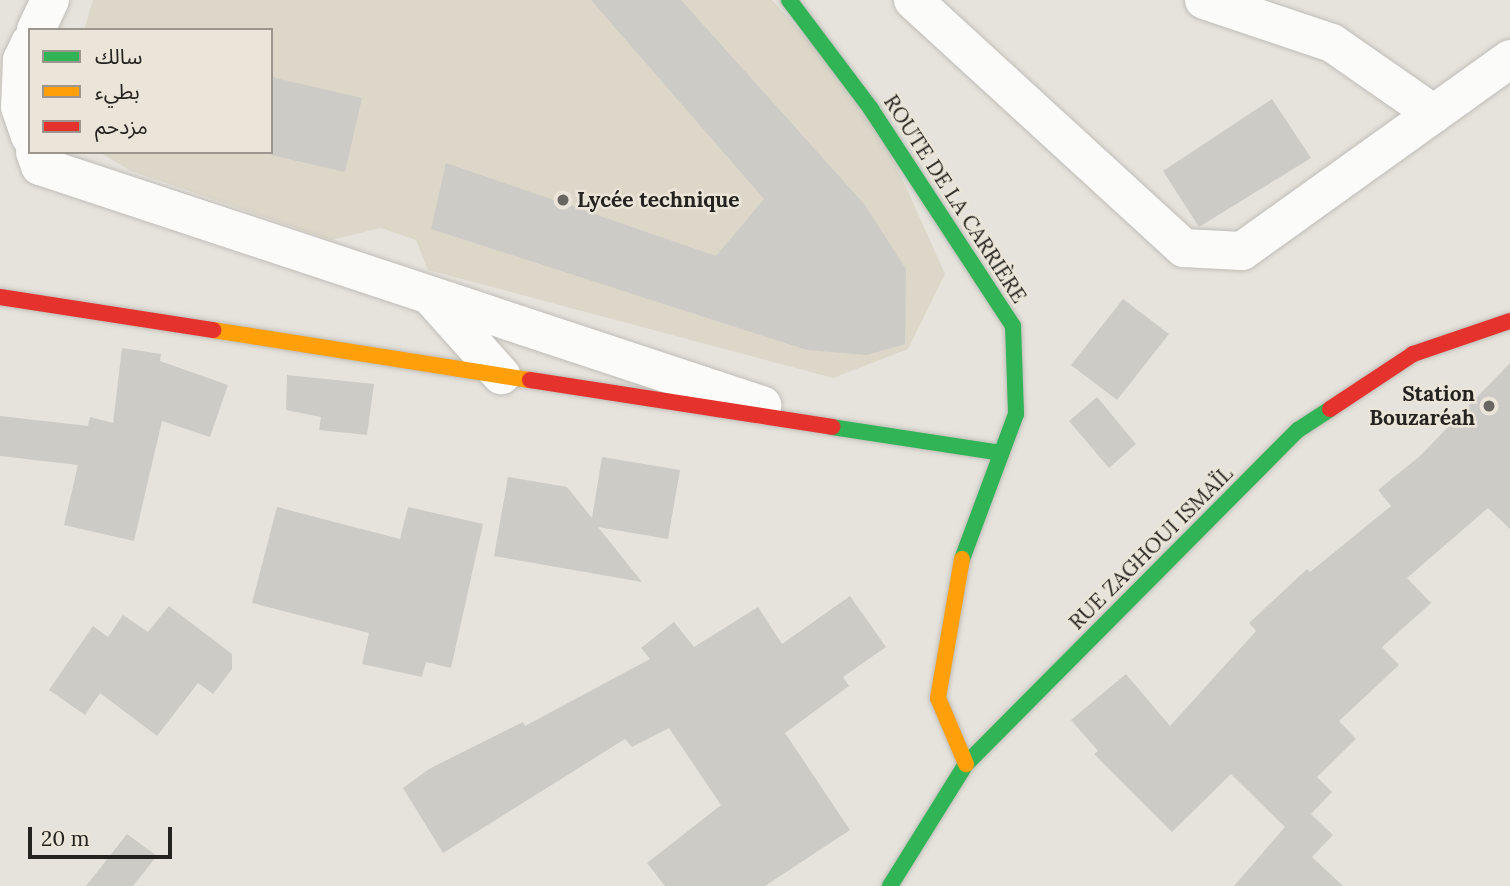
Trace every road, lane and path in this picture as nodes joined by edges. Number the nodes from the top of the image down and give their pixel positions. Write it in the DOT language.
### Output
graph roads {
  1 [pos="51,0"];
  2 [pos="789,0"];
  3 [pos="912,0"];
  4 [pos="1204,0"];
  5 [pos="37,28"];
  6 [pos="28,47"];
  7 [pos="1510,60"];
  8 [pos="1434,114"];
  9 [pos="28,131"];
  10 [pos="0,136"];
  11 [pos="28,149"];
  12 [pos="40,154"];
  13 [pos="0,297"];
  14 [pos="433,298"];
  15 [pos="1510,321"];
  16 [pos="501,376"];
  17 [pos="836,429"];
  18 [pos="1000,453"];
  19 [pos="965,764"];
  20 [pos="890,886"];
  1 -- 5 [label="street"];
  2 -- 18 [label="street, ROUTE DE LA CARRIÈRE"];
  3 -- 8 [label="street"];
  4 -- 8 [label="street"];
  6 -- 9 [label="street"];
  7 -- 8 [label="street"];
  10 -- 11 [label="street"];
  12 -- 14 [label="street"];
  13 -- 16 [label="street"];
  14 -- 16 [label="street"];
  14 -- 17 [label="street"];
  15 -- 19 [label="street, RUE ZAGHOUI ISMAÏL"];
  16 -- 17 [label="street"];
  17 -- 18 [label="street"];
  18 -- 19 [label="street, ROUTE DE LA CARRIÈRE"];
  19 -- 20 [label="street, RUE ZAGHOUI ISMAÏL"];
}
